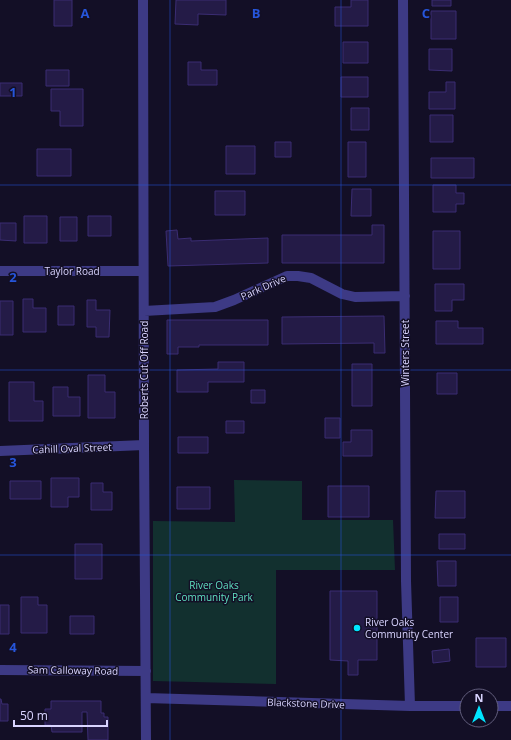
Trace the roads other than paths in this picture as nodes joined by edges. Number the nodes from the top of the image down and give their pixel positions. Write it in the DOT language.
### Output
graph roads {
  1 [pos="143,0"];
  2 [pos="403,0"];
  3 [pos="0,271"];
  4 [pos="144,271"];
  5 [pos="405,296"];
  6 [pos="144,310"];
  7 [pos="144,445"];
  8 [pos="0,451"];
  9 [pos="0,670"];
  10 [pos="146,671"];
  11 [pos="146,698"];
  12 [pos="410,706"];
  13 [pos="459,706"];
  14 [pos="499,706"];
  15 [pos="511,706"];
  16 [pos="146,740"];
  1 -- 4 [label="street, Roberts Cut Off Road"];
  2 -- 5 [label="street, Winters Street"];
  3 -- 4 [label="street, Taylor Road"];
  4 -- 6 [label="street, Roberts Cut Off Road"];
  5 -- 6 [label="street, Park Drive"];
  5 -- 12 [label="street, Winters Street"];
  6 -- 7 [label="street, Roberts Cut Off Road"];
  7 -- 8 [label="street, Cahill Oval Street"];
  7 -- 10 [label="street, Roberts Cut Off Road"];
  9 -- 10 [label="street, Sam Calloway Road"];
  10 -- 11 [label="street, Roberts Cut Off Road"];
  11 -- 12 [label="street, Blackstone Drive"];
  11 -- 16 [label="street, Roberts Cut Off Road"];
  12 -- 13 [label="street, Blackstone Drive"];
  14 -- 15 [label="street"];
}
